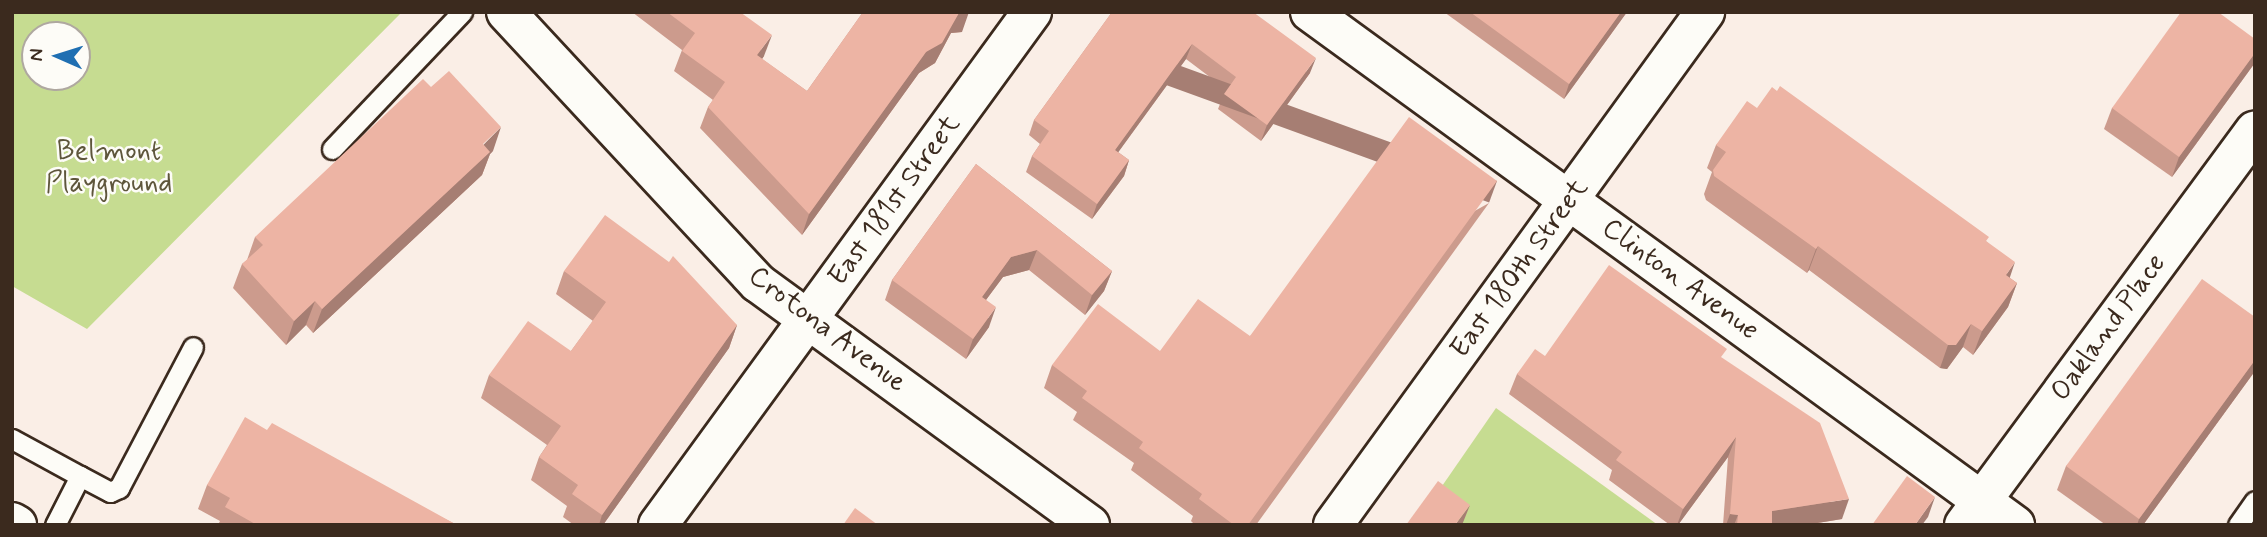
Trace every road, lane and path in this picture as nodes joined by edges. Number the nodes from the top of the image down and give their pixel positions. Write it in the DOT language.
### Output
graph roads {
  1 [pos="462,12"];
  2 [pos="506,12"];
  3 [pos="1032,12"];
  4 [pos="1310,12"];
  5 [pos="1705,12"];
  6 [pos="2255,131"];
  7 [pos="332,149"];
  8 [pos="1569,200"];
  9 [pos="809,320"];
  10 [pos="193,347"];
  11 [pos="12,439"];
  12 [pos="80,476"];
  13 [pos="2255,501"];
  14 [pos="1973,513"];
  15 [pos="12,522"];
  16 [pos="17,525"];
  17 [pos="55,525"];
  18 [pos="658,525"];
  19 [pos="1090,525"];
  20 [pos="1333,525"];
  21 [pos="2015,525"];
  22 [pos="2238,525"];
  1 -- 7 [label="lane"];
  2 -- 9 [label="street, Crotona Avenue"];
  3 -- 9 [label="street, East 181st Street"];
  4 -- 8 [label="street, Clinton Avenue"];
  5 -- 8 [label="street, East 180th Street"];
  6 -- 14 [label="street, Oakland Place"];
  8 -- 14 [label="street, Clinton Avenue"];
  8 -- 20 [label="street, East 180th Street"];
  9 -- 18 [label="street, East 181st Street"];
  9 -- 19 [label="street, Crotona Avenue"];
  10 -- 12 [label="lane"];
  11 -- 12 [label="lane"];
  12 -- 17 [label="lane"];
  13 -- 22 [label="lane"];
  14 -- 21 [label="street, Clinton Avenue"];
  15 -- 16 [label="street"];
}
